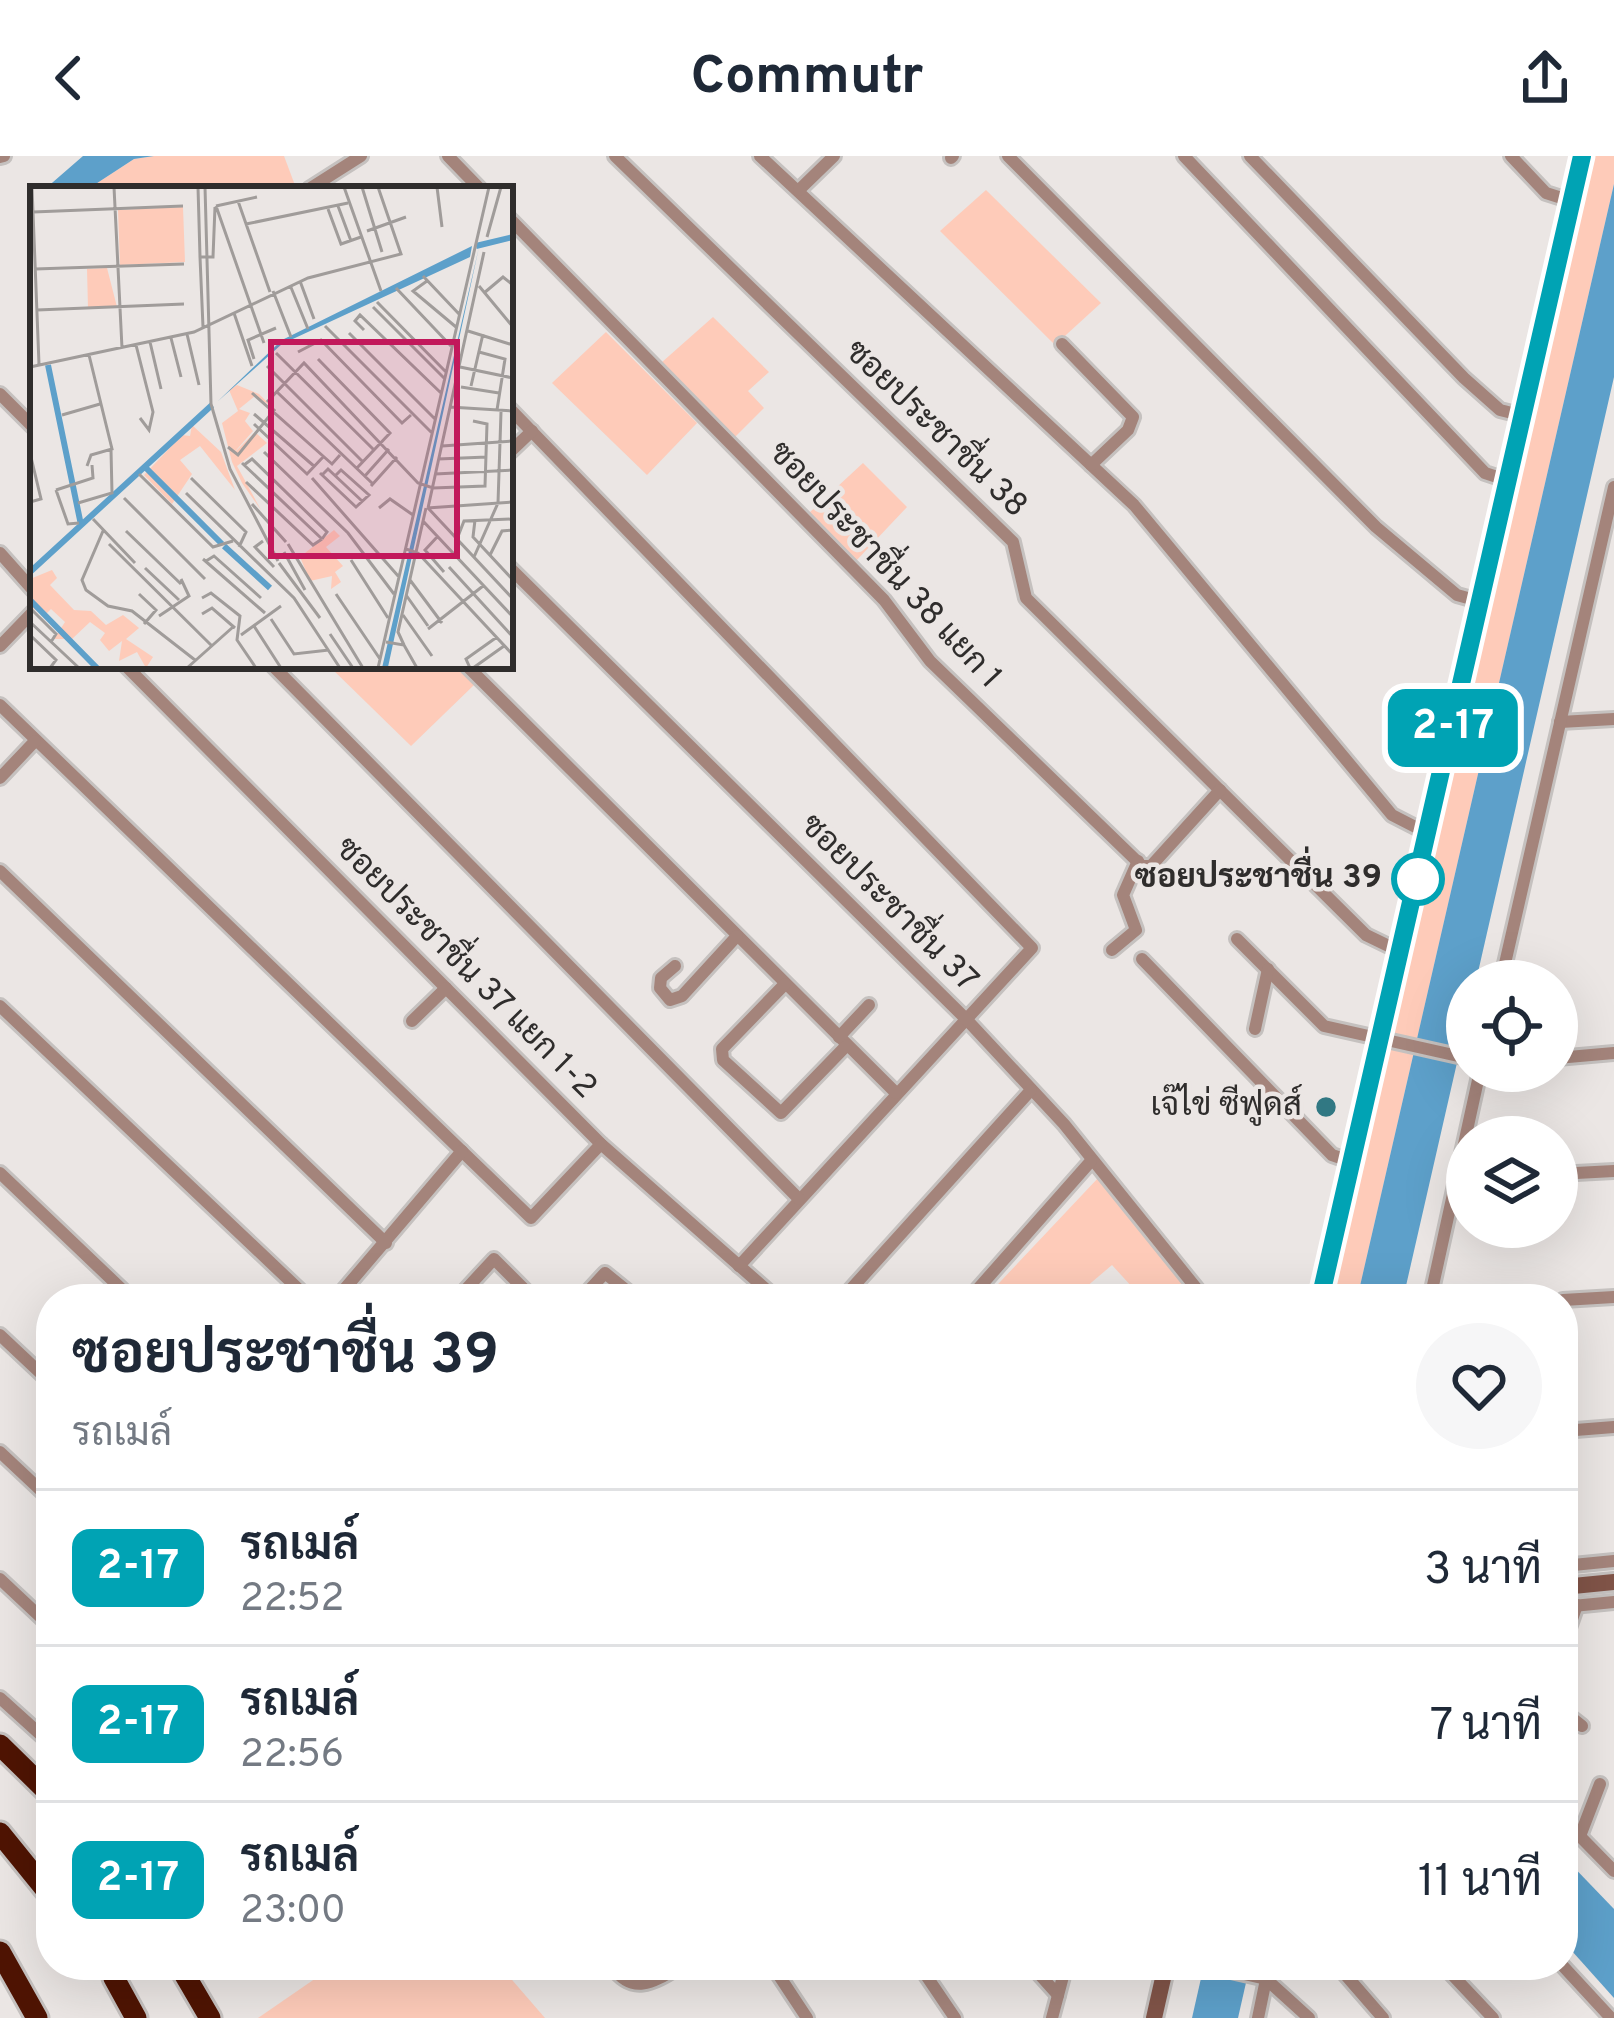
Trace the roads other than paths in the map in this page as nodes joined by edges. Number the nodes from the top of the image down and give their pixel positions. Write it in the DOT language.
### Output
graph roads {
  1 [pos="361,156"];
  2 [pos="448,156"];
  3 [pos="614,156"];
  4 [pos="760,156"];
  5 [pos="834,156"];
  6 [pos="1008,156"];
  7 [pos="1184,156"];
  8 [pos="1250,156"];
  9 [pos="1511,156"];
  10 [pos="1582,156"];
  11 [pos="314,186"];
  12 [pos="477,186"];
  13 [pos="799,190"];
  14 [pos="1571,201"];
  15 [pos="513,222"];
  16 [pos="1062,344"];
  17 [pos="0,394"];
  18 [pos="513,412"];
  19 [pos="1524,416"];
  20 [pos="30,424"];
  21 [pos="532,430"];
  22 [pos="513,449"];
  23 [pos="1091,465"];
  24 [pos="1509,481"];
  25 [pos="1614,487"];
  26 [pos="0,553"];
  27 [pos="513,571"];
  28 [pos="30,587"];
  29 [pos="1482,602"];
  30 [pos="30,614"];
  31 [pos="0,646"];
  32 [pos="129,669"];
  33 [pos="275,669"];
  34 [pos="470,669"];
  35 [pos="0,705"];
  36 [pos="1614,719"];
  37 [pos="1560,722"];
  38 [pos="35,741"];
  39 [pos="0,778"];
  40 [pos="1220,790"];
  41 [pos="1429,834"];
  42 [pos="1138,861"];
  43 [pos="0,872"];
  44 [pos="736,936"];
  45 [pos="1238,939"];
  46 [pos="1112,950"];
  47 [pos="1399,951"];
  48 [pos="1142,958"];
  49 [pos="1506,960"];
  50 [pos="675,966"];
  51 [pos="1268,969"];
  52 [pos="785,984"];
  53 [pos="446,988"];
  54 [pos="869,1005"];
  55 [pos="0,1006"];
  56 [pos="967,1020"];
  57 [pos="412,1021"];
  58 [pos="1255,1029"];
  59 [pos="1378,1039"];
  60 [pos="843,1041"];
  61 [pos="1614,1053"];
  62 [pos="1446,1054"];
  63 [pos="1578,1056"];
  64 [pos="1030,1090"];
  65 [pos="896,1093"];
  66 [pos="601,1144"];
  67 [pos="462,1151"];
  68 [pos="1091,1161"];
  69 [pos="1352,1162"];
  70 [pos="1614,1171"];
  71 [pos="0,1173"];
  72 [pos="1578,1173"];
  73 [pos="799,1199"];
  74 [pos="1446,1237"];
  75 [pos="386,1244"];
  76 [pos="739,1266"];
  77 [pos="116,1284"];
  78 [pos="293,1284"];
  79 [pos="350,1284"];
  80 [pos="471,1284"];
  81 [pos="519,1284"];
  82 [pos="595,1284"];
  83 [pos="619,1284"];
  84 [pos="760,1284"];
  85 [pos="855,1284"];
  86 [pos="982,1284"];
  87 [pos="1193,1284"];
  88 [pos="1324,1284"];
  89 [pos="1434,1284"];
  90 [pos="1614,1297"];
  91 [pos="1578,1299"];
  92 [pos="0,1335"];
  93 [pos="36,1370"];
  94 [pos="1614,1427"];
  95 [pos="1578,1430"];
  96 [pos="0,1452"];
  97 [pos="36,1486"];
  98 [pos="1614,1561"];
  99 [pos="1578,1565"];
  100 [pos="0,1580"];
  101 [pos="1614,1582"];
  102 [pos="1578,1586"];
  103 [pos="1614,1602"];
  104 [pos="1578,1605"];
  105 [pos="36,1613"];
  106 [pos="0,1698"];
  107 [pos="1578,1723"];
  108 [pos="1582,1726"];
  109 [pos="36,1730"];
  110 [pos="0,1745"];
  111 [pos="36,1780"];
  112 [pos="1600,1784"];
  113 [pos="0,1834"];
  114 [pos="1580,1836"];
  115 [pos="1614,1871"];
  116 [pos="36,1878"];
  117 [pos="0,1952"];
  118 [pos="116,1980"];
  119 [pos="187,1980"];
  120 [pos="624,1980"];
  121 [pos="653,1980"];
  122 [pos="782,1980"];
  123 [pos="929,1980"];
  124 [pos="1045,1980"];
  125 [pos="1062,1980"];
  126 [pos="1162,1980"];
  127 [pos="1262,1980"];
  128 [pos="1270,1980"];
  129 [pos="1350,1980"];
  130 [pos="1457,1980"];
  131 [pos="1576,1980"];
  132 [pos="1058,1994"];
  133 [pos="37,2018"];
  134 [pos="136,2018"];
  135 [pos="209,2018"];
  136 [pos="808,2018"];
  137 [pos="955,2018"];
  138 [pos="1052,2018"];
  139 [pos="1154,2018"];
  140 [pos="1258,2018"];
  141 [pos="1309,2018"];
  142 [pos="1383,2018"];
  143 [pos="1493,2018"];
  144 [pos="1611,2018"];
  1 -- 11 [label="street"];
  2 -- 12 [label="street"];
  3 -- 40 [label="street, ซอยประชาชื่น 38"];
  4 -- 13 [label="street"];
  5 -- 13 [label="street"];
  6 -- 29 [label="street"];
  7 -- 24 [label="street"];
  8 -- 19 [label="street"];
  9 -- 14 [label="street"];
  10 -- 14 [label="main road"];
  13 -- 23 [label="street"];
  14 -- 19 [label="main road"];
  15 -- 42 [label="street, ซอยประชาชื่น 38 แยก 1"];
  16 -- 23 [label="street"];
  17 -- 20 [label="street"];
  18 -- 21 [label="street"];
  19 -- 24 [label="main road"];
  21 -- 22 [label="street"];
  21 -- 56 [label="street"];
  23 -- 41 [label="street"];
  24 -- 29 [label="main road"];
  25 -- 37 [label="street"];
  26 -- 28 [label="street"];
  27 -- 56 [label="street, ซอยประชาชื่น 37"];
  29 -- 41 [label="main road"];
  30 -- 31 [label="street"];
  32 -- 53 [label="street, ซอยประชาชื่น 37 แยก 1-2"];
  33 -- 73 [label="street"];
  34 -- 44 [label="street"];
  35 -- 38 [label="street"];
  36 -- 37 [label="street"];
  37 -- 49 [label="street"];
  38 -- 39 [label="street"];
  38 -- 67 [label="street"];
  40 -- 42 [label="street"];
  40 -- 47 [label="street, ซอยประชาชื่น 38"];
  41 -- 47 [label="main road"];
  42 -- 46 [label="street"];
  43 -- 75 [label="street"];
  44 -- 50 [label="street"];
  44 -- 52 [label="street"];
  45 -- 51 [label="street"];
  47 -- 59 [label="main road"];
  48 -- 69 [label="street"];
  51 -- 58 [label="street"];
  51 -- 59 [label="street"];
  52 -- 60 [label="street"];
  52 -- 60 [label="street"];
  53 -- 57 [label="street"];
  53 -- 66 [label="street, ซอยประชาชื่น 37 แยก 1-2"];
  54 -- 60 [label="street"];
  55 -- 78 [label="street"];
  56 -- 64 [label="street, ซอยประชาชื่น 37"];
  56 -- 65 [label="street"];
  59 -- 62 [label="street"];
  59 -- 69 [label="main road"];
  60 -- 65 [label="street"];
  61 -- 63 [label="street"];
  64 -- 68 [label="street, ซอยประชาชื่น 37"];
  64 -- 85 [label="street"];
  65 -- 73 [label="street"];
  66 -- 67 [label="street"];
  66 -- 76 [label="street, ซอยประชาชื่น 37 แยก 1-2"];
  67 -- 75 [label="street"];
  68 -- 86 [label="street"];
  68 -- 87 [label="street, ซอยประชาชื่น 37"];
  69 -- 88 [label="main road"];
  70 -- 72 [label="street"];
  71 -- 77 [label="street"];
  73 -- 76 [label="street"];
  74 -- 89 [label="street"];
  75 -- 79 [label="street"];
  76 -- 84 [label="street, ซอยประชาชื่น 37 แยก 1-2"];
  80 -- 81 [label="street"];
  82 -- 83 [label="street"];
  90 -- 91 [label="street"];
  92 -- 93 [label="street"];
  94 -- 95 [label="street"];
  96 -- 97 [label="street"];
  98 -- 99 [label="street"];
  100 -- 105 [label="street"];
  101 -- 102 [label="main road"];
  103 -- 104 [label="street"];
  106 -- 109 [label="street"];
  107 -- 108 [label="street"];
  110 -- 111 [label="highway"];
  112 -- 114 [label="street"];
  113 -- 116 [label="highway"];
  114 -- 115 [label="street"];
  117 -- 133 [label="highway"];
  118 -- 134 [label="highway"];
  119 -- 135 [label="highway"];
  120 -- 121 [label="street"];
  122 -- 136 [label="street"];
  123 -- 137 [label="street"];
  124 -- 132 [label="street"];
  125 -- 132 [label="street"];
  126 -- 139 [label="main road"];
  127 -- 140 [label="street"];
  128 -- 141 [label="street"];
  129 -- 142 [label="street"];
  130 -- 143 [label="street"];
  131 -- 144 [label="street"];
  132 -- 138 [label="street"];
}
